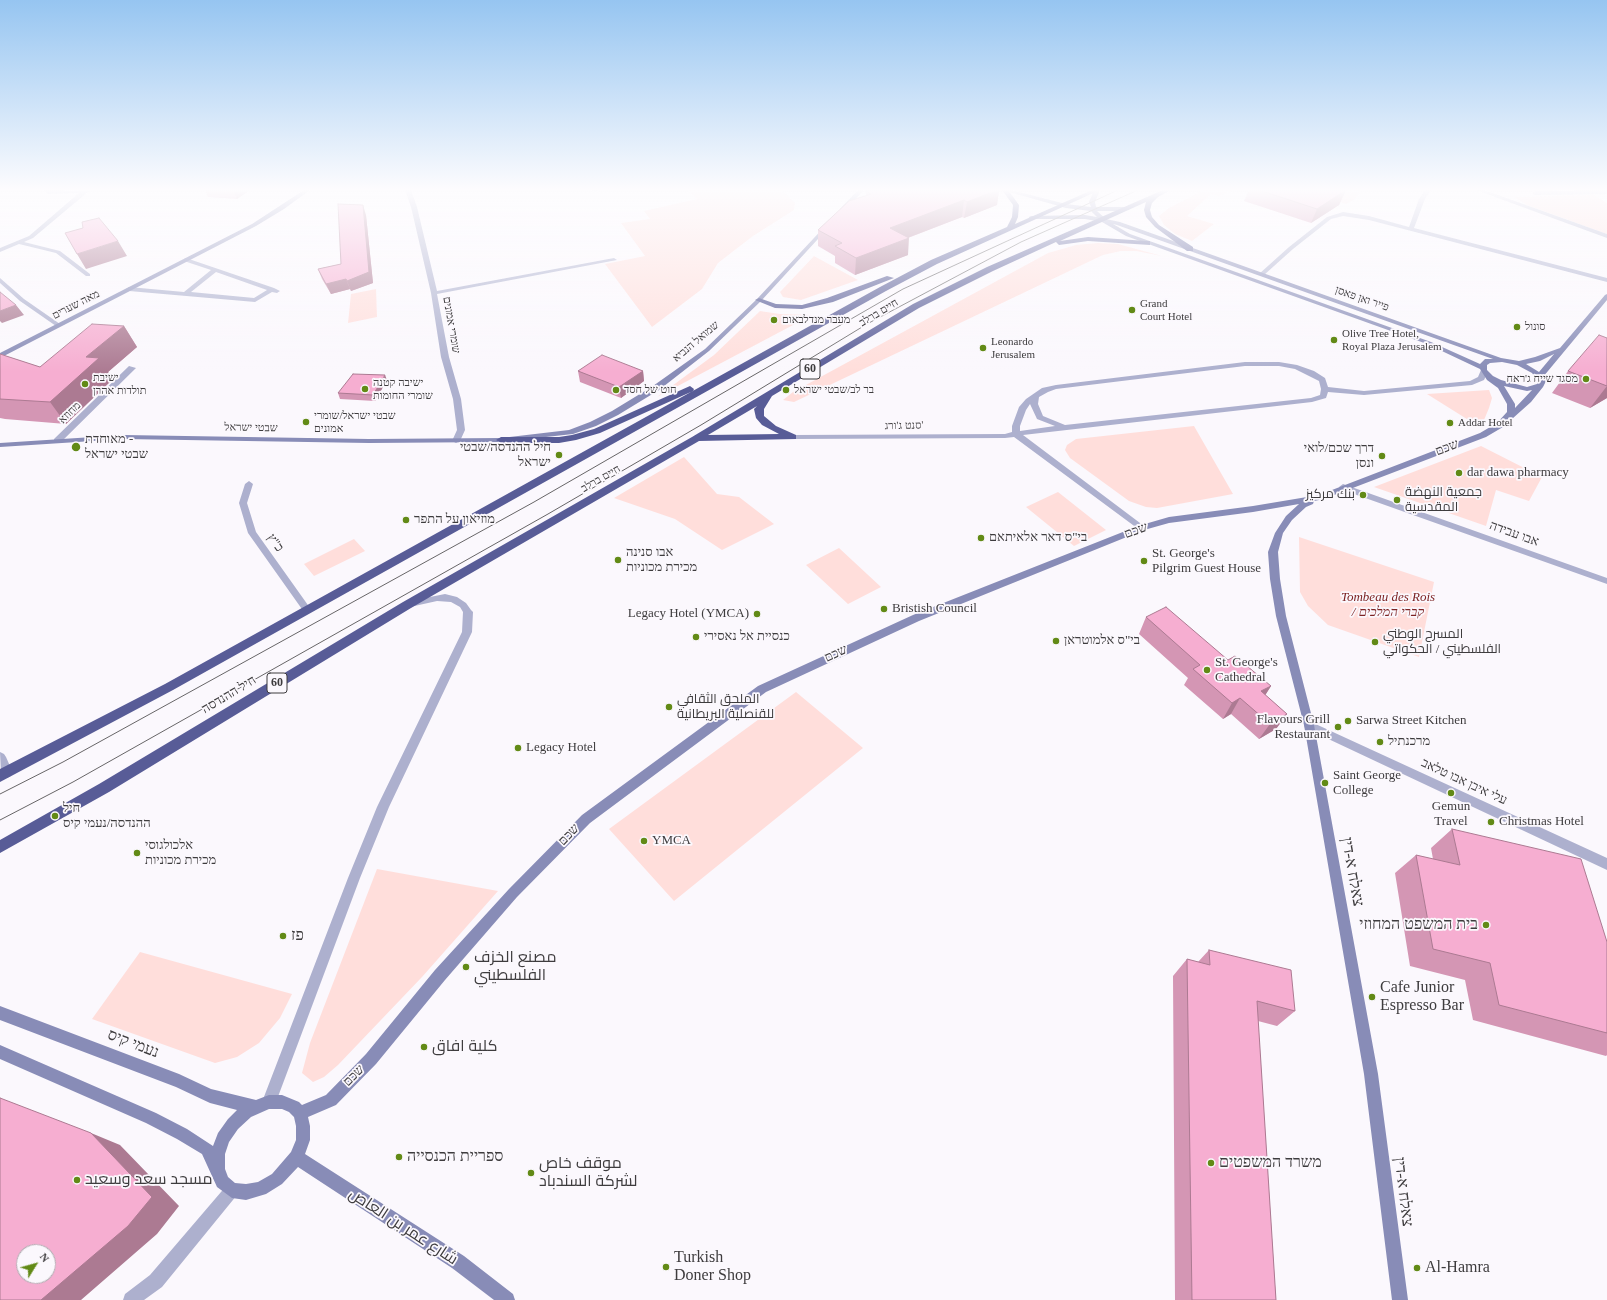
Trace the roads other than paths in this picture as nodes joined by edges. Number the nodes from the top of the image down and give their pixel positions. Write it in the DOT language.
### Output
graph roads {
  1 [pos="53,251"];
  2 [pos="204,251"];
  3 [pos="424,251"];
  4 [pos="805,251"];
  5 [pos="959,251"];
  6 [pos="1030,251"];
  7 [pos="1169,251"];
  8 [pos="1195,251"];
  9 [pos="1288,251"];
  10 [pos="1494,251"];
  11 [pos="186,260"];
  12 [pos="614,260"];
  13 [pos="934,262"];
  14 [pos="216,270"];
  15 [pos="1262,274"];
  16 [pos="88,275"];
  17 [pos="0,280"];
  18 [pos="1607,280"];
  19 [pos="129,289"];
  20 [pos="434,293"];
  21 [pos="185,294"];
  22 [pos="1607,296"];
  23 [pos="759,300"];
  24 [pos="58,325"];
  25 [pos="1562,348"];
  26 [pos="0,356"];
  27 [pos="762,356"];
  28 [pos="1502,360"];
  29 [pos="1519,363"];
  30 [pos="132,368"];
  31 [pos="1483,370"];
  32 [pos="1540,376"];
  33 [pos="1490,378"];
  34 [pos="1540,385"];
  35 [pos="1325,389"];
  36 [pos="771,392"];
  37 [pos="1036,396"];
  38 [pos="1506,420"];
  39 [pos="1065,428"];
  40 [pos="1016,434"];
  41 [pos="793,437"];
  42 [pos="695,438"];
  43 [pos="501,440"];
  44 [pos="58,441"];
  45 [pos="456,441"];
  46 [pos="0,445"];
  47 [pos="249,484"];
  48 [pos="1344,487"];
  49 [pos="1321,497"];
  50 [pos="555,520"];
  51 [pos="1141,528"];
  52 [pos="1607,581"];
  53 [pos="407,605"];
  54 [pos="307,610"];
  55 [pos="1309,725"];
  56 [pos="0,757"];
  57 [pos="4,774"];
  58 [pos="0,847"];
  59 [pos="1607,864"];
  60 [pos="0,1013"];
  61 [pos="0,1052"];
  62 [pos="269,1102"];
  63 [pos="254,1107"];
  64 [pos="300,1113"];
  65 [pos="296,1157"];
  66 [pos="217,1169"];
  67 [pos="232,1190"];
  68 [pos="131,1300"];
  69 [pos="507,1300"];
  70 [pos="1400,1300"];
  1 -- 16 [label="street"];
  2 -- 11 [label="street, מאה שערים"];
  3 -- 20 [label="street, שומרי אמונים"];
  4 -- 23 [label="street, שמואל הנביא"];
  5 -- 13 [label="highway, חיים ברלב"];
  6 -- 36 [label="highway, חיים ברלב / 60"];
  7 -- 31 [label="street, פייר ואן פאסן"];
  8 -- 15 [label="street, פייר ואן פאסן"];
  9 -- 15 [label="street"];
  10 -- 18 [label="street"];
  11 -- 14 [label="street"];
  11 -- 19 [label="street, מאה שערים"];
  12 -- 20 [label="street"];
  13 -- 23 [label="highway"];
  13 -- 27 [label="highway, חיים ברלב"];
  14 -- 21 [label="street"];
  14 -- 21 [label="street"];
  15 -- 28 [label="street, פייר ואן פאסן"];
  17 -- 24 [label="street"];
  19 -- 21 [label="street"];
  19 -- 24 [label="street, מאה שערים"];
  20 -- 45 [label="street, שומרי אמונים"];
  22 -- 25 [label="street"];
  23 -- 43 [label="street, שמואל הנביא"];
  24 -- 26 [label="street, מאה שערים"];
  25 -- 29 [label="street"];
  25 -- 32 [label="street"];
  27 -- 43 [label="highway"];
  27 -- 54 [label="highway, חיים ברלב"];
  28 -- 29 [label="street, פייר ואן פאסן"];
  28 -- 31 [label="street"];
  29 -- 32 [label="street"];
  30 -- 44 [label="street, מחוזא"];
  31 -- 33 [label="street"];
  31 -- 35 [label="street"];
  32 -- 34 [label="street"];
  33 -- 34 [label="street"];
  33 -- 38 [label="street"];
  34 -- 38 [label="street, שכם"];
  35 -- 37 [label="street"];
  35 -- 39 [label="street, סנט ג'ורג'"];
  36 -- 41 [label="highway"];
  36 -- 42 [label="highway, חיים ברלב / 60"];
  37 -- 39 [label="street"];
  37 -- 40 [label="street"];
  38 -- 48 [label="street, שכם"];
  39 -- 40 [label="street, סנט ג'ורג'"];
  40 -- 41 [label="street, סנט ג'ורג'"];
  40 -- 51 [label="street"];
  41 -- 42 [label="highway"];
  42 -- 50 [label="highway, חיים ברלב / 60"];
  43 -- 45 [label="street, שבטי ישראל"];
  44 -- 45 [label="street, שבטי ישראל"];
  44 -- 46 [label="street, שבטי ישראל"];
  47 -- 54 [label="street, כ\"ץ"];
  48 -- 49 [label="street, שכם"];
  48 -- 52 [label="street, אבו עבידה"];
  49 -- 51 [label="street, שכם"];
  49 -- 55 [label="street, צאלח א-דין"];
  50 -- 53 [label="highway, חיל ההנדסה / 60"];
  51 -- 64 [label="street, שכם"];
  53 -- 58 [label="highway, חיל ההנדסה / 60"];
  53 -- 62 [label="street"];
  54 -- 57 [label="highway"];
  55 -- 59 [label="street, עלי איבן אבו טלאב"];
  55 -- 70 [label="street, צאלח א-דין"];
  56 -- 57 [label="street"];
  60 -- 63 [label="street, נעמי קיס"];
  61 -- 66 [label="street"];
  62 -- 63 [label="street"];
  62 -- 64 [label="street"];
  63 -- 66 [label="street"];
  64 -- 65 [label="street"];
  65 -- 67 [label="street"];
  65 -- 69 [label="street, شارع عمر بن العاص"];
  66 -- 67 [label="street"];
  67 -- 68 [label="street"];
}
